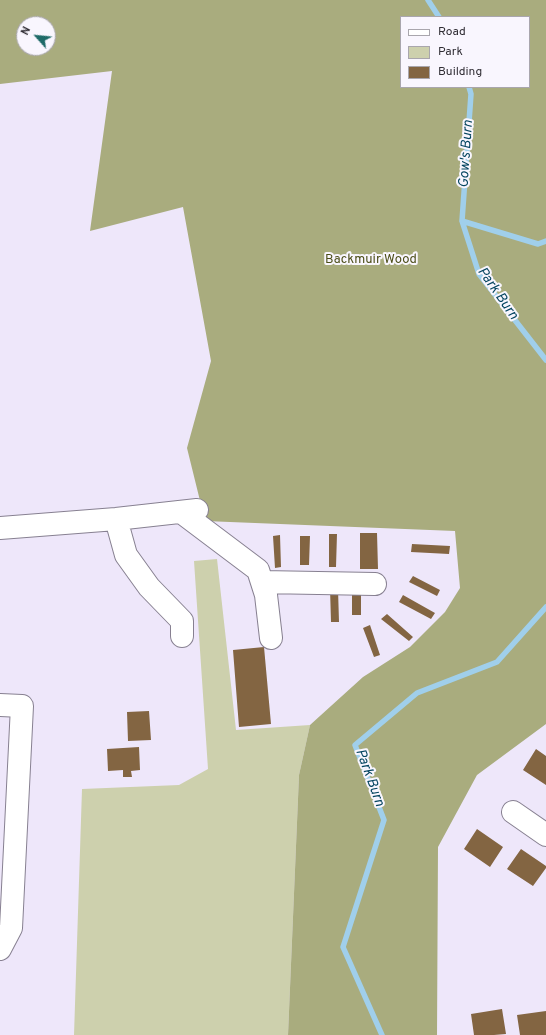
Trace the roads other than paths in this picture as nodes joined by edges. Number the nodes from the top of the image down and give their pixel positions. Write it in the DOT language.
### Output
graph roads {
  1 [pos="116,519"];
  2 [pos="0,528"];
  3 [pos="262,582"];
  4 [pos="375,584"];
  5 [pos="182,636"];
  6 [pos="271,638"];
  7 [pos="0,705"];
  8 [pos="513,812"];
  9 [pos="546,835"];
  10 [pos="0,949"];
  1 -- 2 [label="street"];
  1 -- 3 [label="street"];
  1 -- 5 [label="street"];
  3 -- 4 [label="street"];
  3 -- 6 [label="street"];
  7 -- 10 [label="street"];
  8 -- 9 [label="street"];
}
